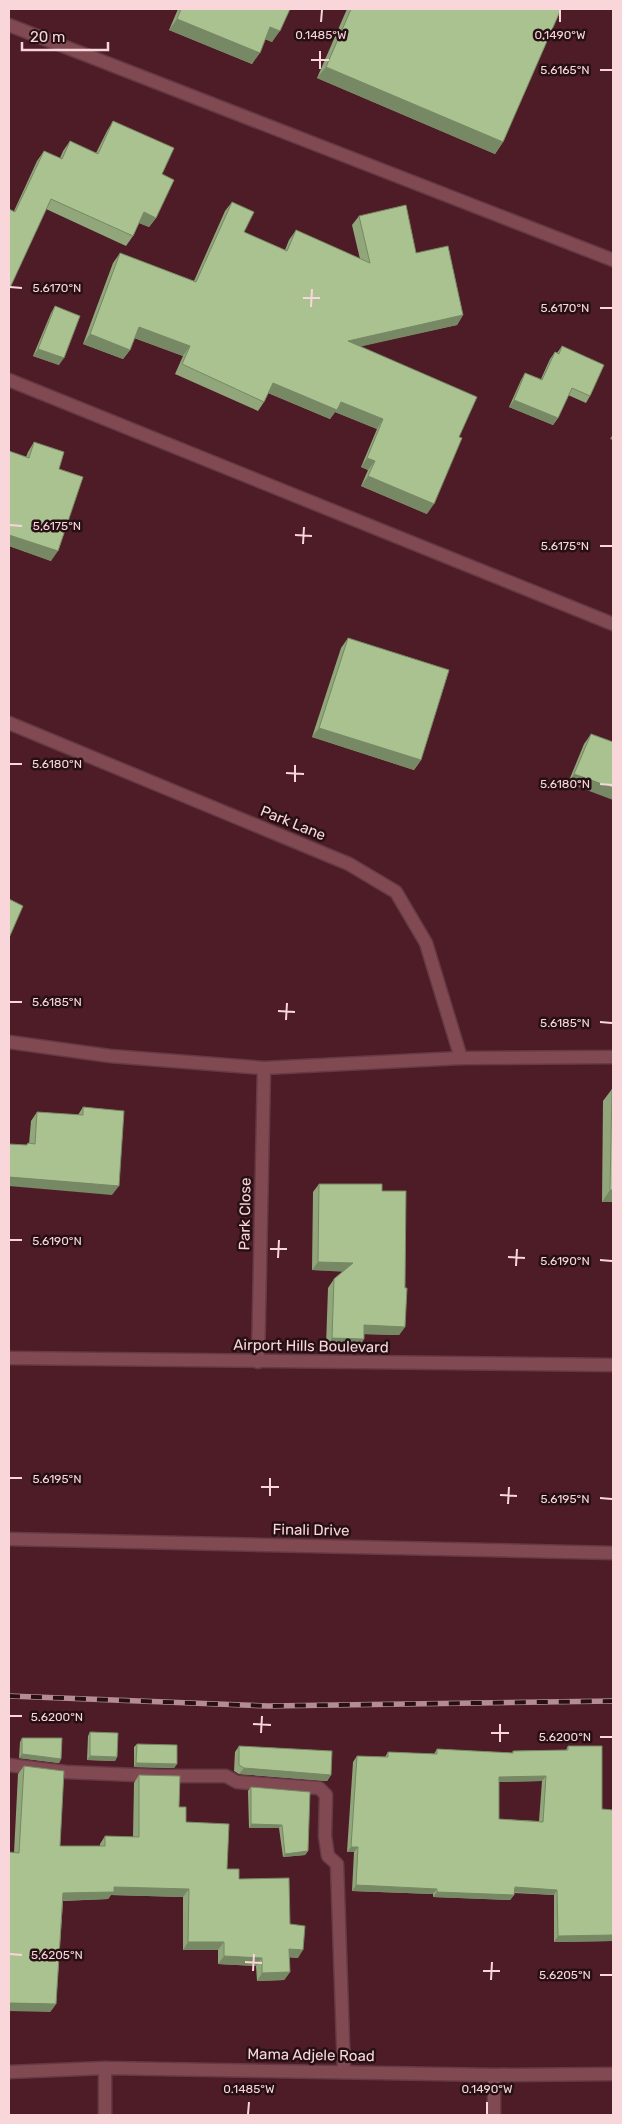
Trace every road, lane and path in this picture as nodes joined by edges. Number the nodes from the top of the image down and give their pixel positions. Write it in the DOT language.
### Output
graph roads {
  1 [pos="9,25"];
  2 [pos="613,260"];
  3 [pos="9,380"];
  4 [pos="613,624"];
  5 [pos="9,723"];
  6 [pos="9,1042"];
  7 [pos="613,1057"];
  8 [pos="461,1058"];
  9 [pos="264,1068"];
  10 [pos="9,1358"];
  11 [pos="258,1362"];
  12 [pos="613,1365"];
  13 [pos="9,1539"];
  14 [pos="613,1553"];
  15 [pos="9,1765"];
  16 [pos="105,2068"];
  17 [pos="9,2072"];
  18 [pos="344,2072"];
  19 [pos="613,2074"];
  20 [pos="494,2075"];
  21 [pos="105,2115"];
  22 [pos="494,2115"];
  1 -- 2 [label="street"];
  3 -- 4 [label="street"];
  5 -- 8 [label="street, Park Lane"];
  6 -- 9 [label="street"];
  7 -- 8 [label="street"];
  8 -- 9 [label="street"];
  9 -- 11 [label="street, Park Close"];
  10 -- 11 [label="street, Airport Hills Boulevard"];
  11 -- 12 [label="street, Airport Hills Boulevard"];
  13 -- 14 [label="street, Finali Drive"];
  15 -- 18 [label="street"];
  16 -- 17 [label="street, Mama Adjele Road"];
  16 -- 18 [label="street, Mama Adjele Road"];
  16 -- 21 [label="street"];
  18 -- 20 [label="street, Mama Adjele Road"];
  19 -- 20 [label="street, Mama Adjele Road"];
  20 -- 22 [label="street"];
}
